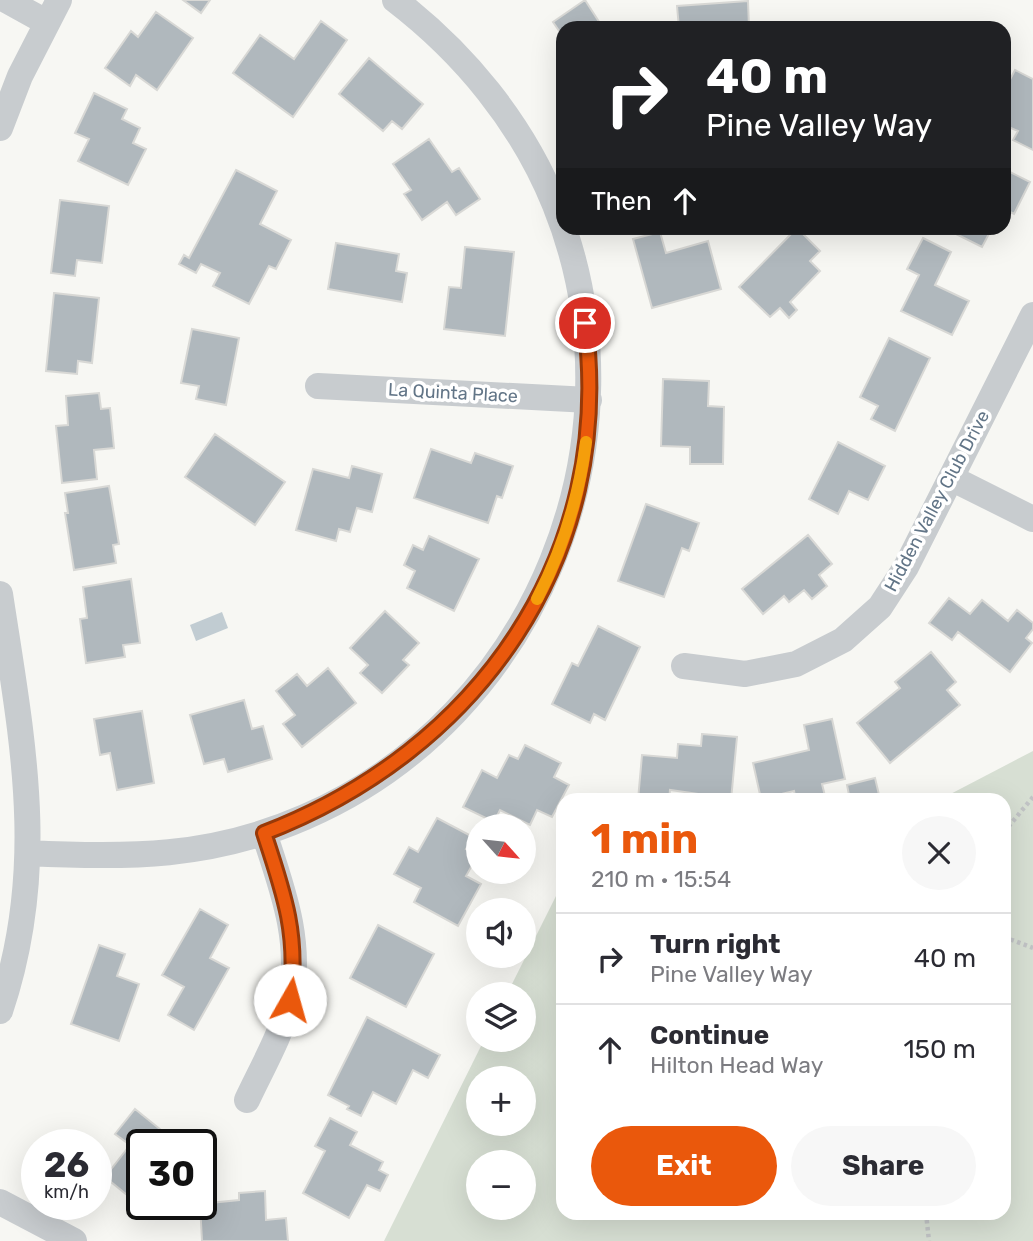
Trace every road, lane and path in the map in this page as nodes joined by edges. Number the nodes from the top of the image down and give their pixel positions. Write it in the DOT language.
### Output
graph roads {
  1 [pos="6,0"];
  2 [pos="395,0"];
  3 [pos="52,11"];
  4 [pos="0,128"];
  5 [pos="556,197"];
  6 [pos="567,235"];
  7 [pos="1033,315"];
  8 [pos="318,386"];
  9 [pos="589,400"];
  10 [pos="951,478"];
  11 [pos="1033,519"];
  12 [pos="0,594"];
  13 [pos="684,666"];
  14 [pos="7,691"];
  15 [pos="1033,797"];
  16 [pos="1011,824"];
  17 [pos="264,833"];
  18 [pos="28,853"];
  19 [pos="1011,940"];
  20 [pos="1033,948"];
  21 [pos="0,1011"];
  22 [pos="247,1100"];
  23 [pos="0,1202"];
  24 [pos="927,1220"];
  25 [pos="74,1241"];
  26 [pos="929,1241"];
  1 -- 3 [label="street"];
  2 -- 5 [label="street"];
  3 -- 4 [label="street"];
  6 -- 9 [label="street"];
  7 -- 10 [label="street, Hidden Valley Club Drive"];
  8 -- 9 [label="street, La Quinta Place"];
  9 -- 17 [label="street"];
  10 -- 11 [label="street"];
  10 -- 13 [label="street, Hidden Valley Club Drive"];
  12 -- 14 [label="street"];
  14 -- 18 [label="street"];
  15 -- 16 [label="path"];
  17 -- 18 [label="street"];
  17 -- 22 [label="street"];
  18 -- 21 [label="street"];
  19 -- 20 [label="path"];
  23 -- 25 [label="street"];
  24 -- 26 [label="path"];
}
